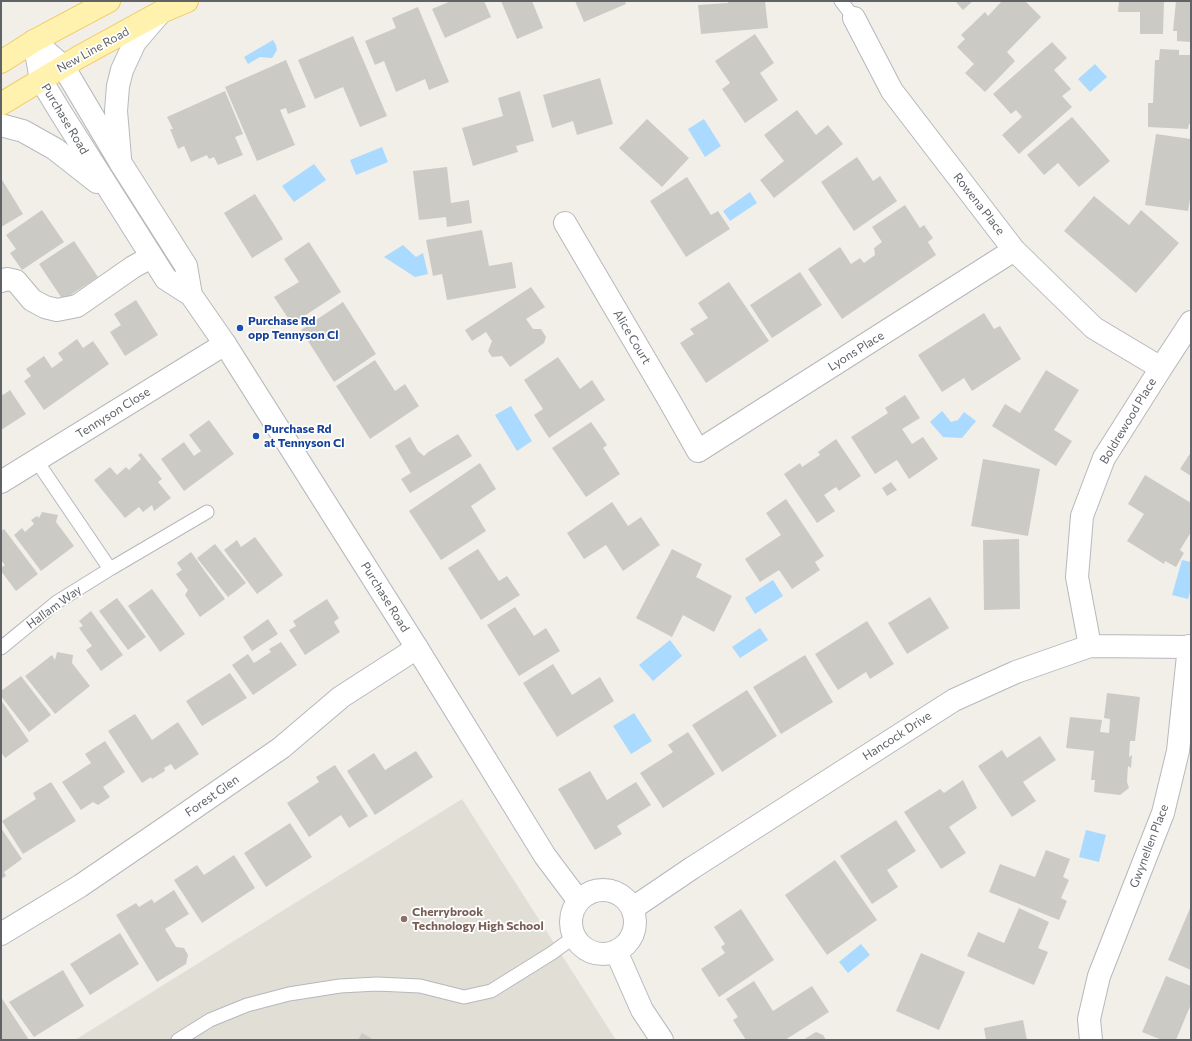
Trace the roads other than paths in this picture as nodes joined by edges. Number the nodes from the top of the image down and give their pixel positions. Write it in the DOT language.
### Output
graph roads {
  1 [pos="108,1"];
  2 [pos="187,1"];
  3 [pos="847,9"];
  4 [pos="161,12"];
  5 [pos="34,41"];
  6 [pos="1,62"];
  7 [pos="63,66"];
  8 [pos="41,80"];
  9 [pos="1,104"];
  10 [pos="1,124"];
  11 [pos="120,162"];
  12 [pos="112,194"];
  13 [pos="565,223"];
  14 [pos="1014,250"];
  15 [pos="151,257"];
  16 [pos="1,281"];
  17 [pos="191,295"];
  18 [pos="1191,322"];
  19 [pos="225,344"];
  20 [pos="1161,368"];
  21 [pos="698,451"];
  22 [pos="36,460"];
  23 [pos="1,482"];
  24 [pos="207,512"];
  25 [pos="110,568"];
  26 [pos="1090,646"];
  27 [pos="1190,647"];
  28 [pos="1,648"];
  29 [pos="417,648"];
  30 [pos="578,900"];
  31 [pos="633,908"];
  32 [pos="1,934"];
  33 [pos="574,937"];
  34 [pos="616,951"];
  35 [pos="178,1040"];
  36 [pos="662,1040"];
  37 [pos="1091,1040"];
  1 -- 5 [label="main road"];
  2 -- 4 [label="main road, New Line Road"];
  3 -- 14 [label="street, Rowena Place"];
  4 -- 7 [label="main road, New Line Road"];
  4 -- 11 [label="street"];
  5 -- 6 [label="main road"];
  5 -- 7 [label="street, Purchase Road"];
  5 -- 8 [label="street, Purchase Road"];
  7 -- 8 [label="main road, New Line Road"];
  7 -- 11 [label="street, Purchase Road"];
  8 -- 9 [label="main road, New Line Road"];
  8 -- 12 [label="street, Purchase Road"];
  10 -- 12 [label="street"];
  11 -- 17 [label="street, Purchase Road"];
  12 -- 15 [label="street, Purchase Road"];
  13 -- 21 [label="street, Alice Court"];
  14 -- 20 [label="street, Rowena Place"];
  14 -- 21 [label="street, Lyons Place"];
  15 -- 16 [label="street"];
  15 -- 17 [label="street, Purchase Road"];
  17 -- 19 [label="street, Purchase Road"];
  18 -- 20 [label="street, Boldrewood Place"];
  19 -- 22 [label="street, Tennyson Close"];
  19 -- 29 [label="street, Purchase Road"];
  20 -- 26 [label="street, Boldrewood Place"];
  22 -- 23 [label="street, Tennyson Close"];
  22 -- 25 [label="lane"];
  24 -- 25 [label="lane, Hallam Way"];
  25 -- 28 [label="lane, Hallam Way"];
  26 -- 27 [label="street, Hancock Drive"];
  26 -- 31 [label="street, Hancock Drive"];
  27 -- 37 [label="street, Gwynellen Place"];
  29 -- 30 [label="street, Purchase Road"];
  29 -- 32 [label="street, Forest Glen"];
  30 -- 31 [label="street"];
  30 -- 33 [label="street"];
  31 -- 34 [label="street"];
  33 -- 34 [label="street"];
  33 -- 35 [label="lane"];
  34 -- 36 [label="street"];
}
